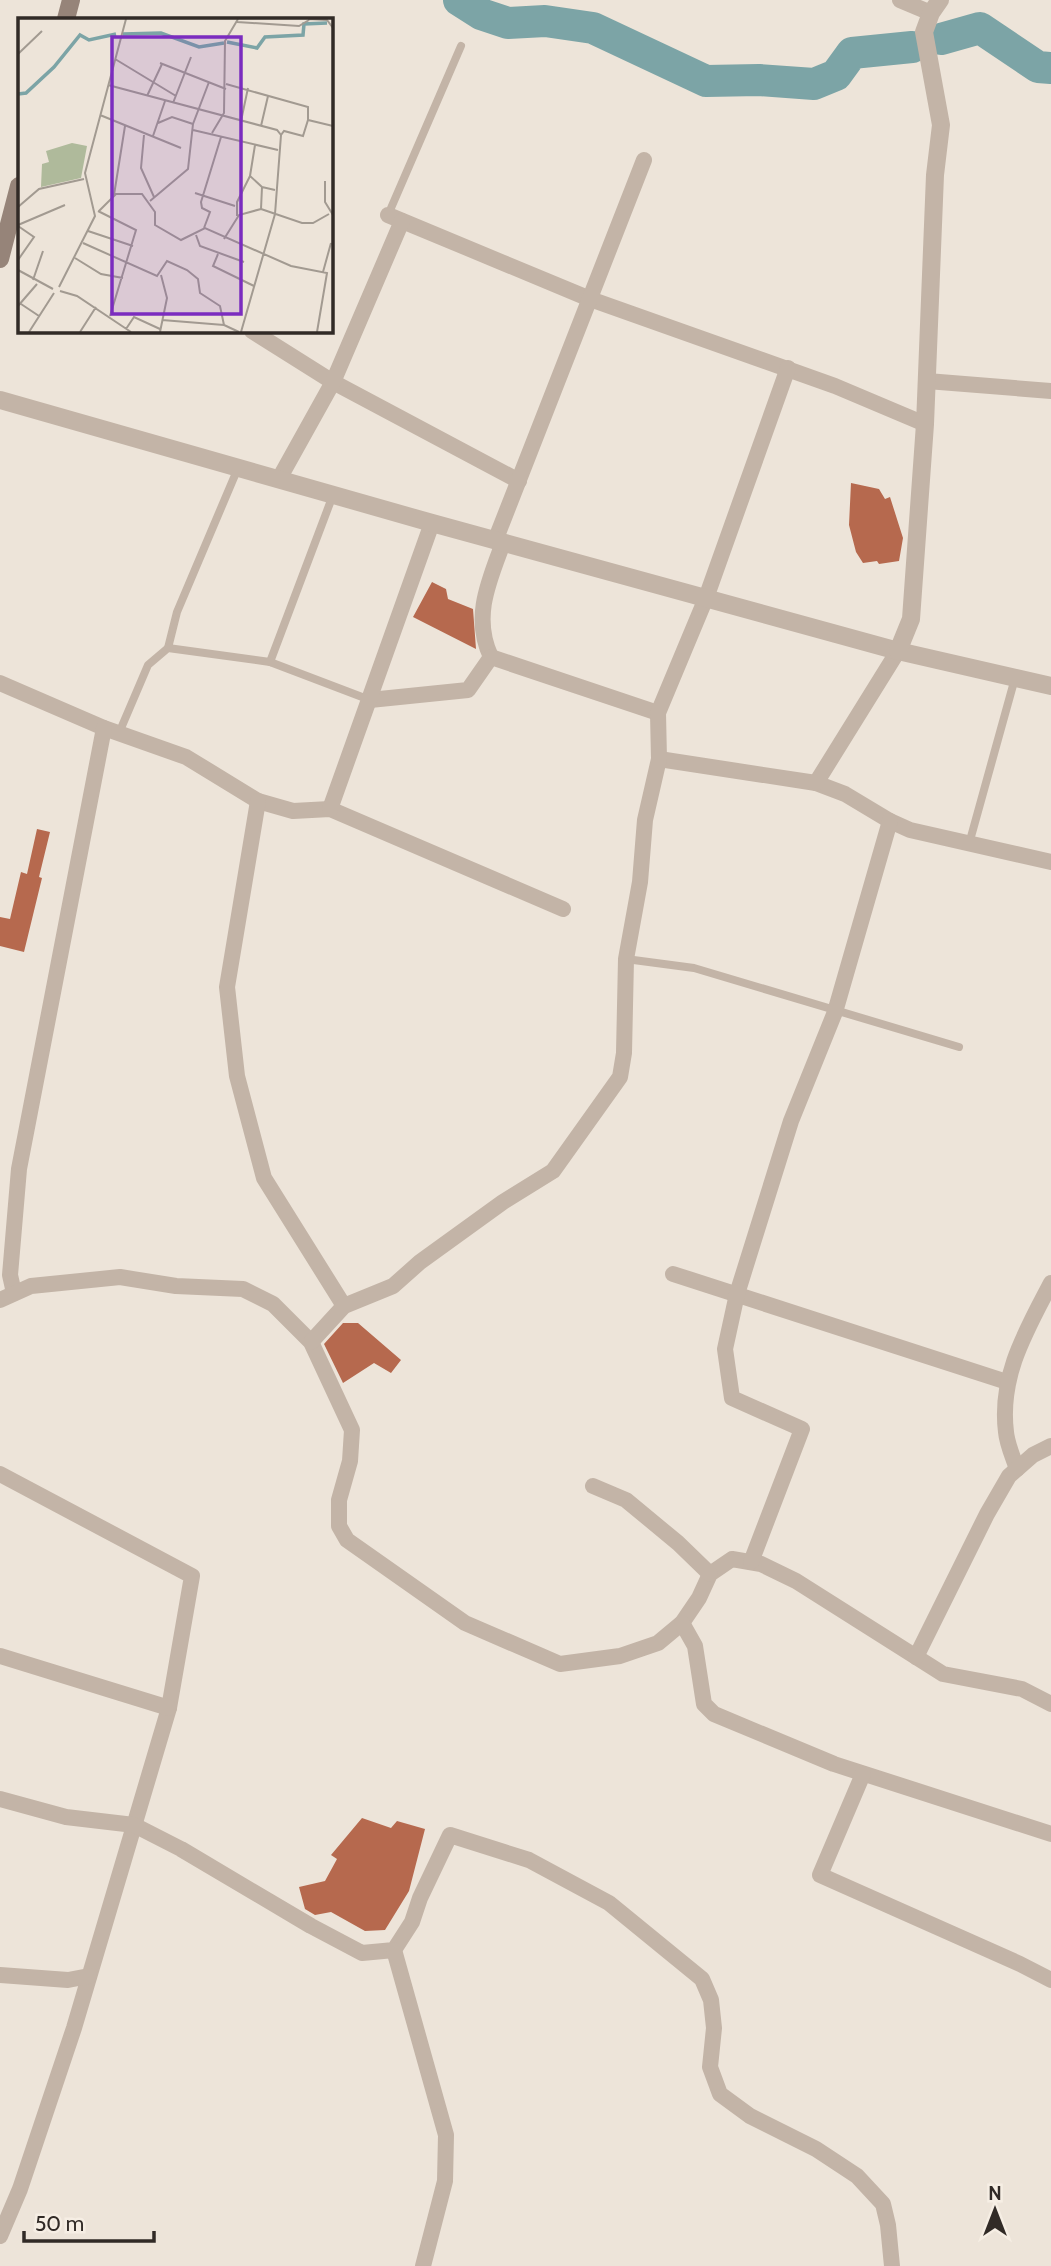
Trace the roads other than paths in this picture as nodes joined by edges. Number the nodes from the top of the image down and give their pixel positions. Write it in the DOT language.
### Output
graph roads {
  1 [pos="71,0"];
  2 [pos="900,0"];
  3 [pos="935,6"];
  4 [pos="66,18"];
  5 [pos="461,46"];
  6 [pos="644,160"];
  7 [pos="18,190"];
  8 [pos="395,218"];
  9 [pos="0,259"];
  10 [pos="590,299"];
  11 [pos="254,332"];
  12 [pos="788,368"];
  13 [pos="927,381"];
  14 [pos="333,382"];
  15 [pos="1051,391"];
  16 [pos="0,400"];
  17 [pos="925,424"];
  18 [pos="239,468"];
  19 [pos="279,479"];
  20 [pos="519,481"];
  21 [pos="333,495"];
  22 [pos="432,523"];
  23 [pos="499,542"];
  24 [pos="706,598"];
  25 [pos="168,648"];
  26 [pos="898,651"];
  27 [pos="491,657"];
  28 [pos="270,662"];
  29 [pos="1015,678"];
  30 [pos="0,683"];
  31 [pos="1051,686"];
  32 [pos="370,700"];
  33 [pos="658,713"];
  34 [pos="111,731"];
  35 [pos="659,759"];
  36 [pos="816,783"];
  37 [pos="258,801"];
  38 [pos="330,809"];
  39 [pos="890,821"];
  40 [pos="969,844"];
  41 [pos="1051,862"];
  42 [pos="564,909"];
  43 [pos="626,958"];
  44 [pos="835,1012"];
  45 [pos="959,1047"];
  46 [pos="673,1275"];
  47 [pos="1051,1283"];
  48 [pos="737,1294"];
  49 [pos="7,1296"];
  50 [pos="344,1306"];
  51 [pos="310,1342"];
  52 [pos="1007,1382"];
  53 [pos="1051,1446"];
  54 [pos="1017,1469"];
  55 [pos="0,1474"];
  56 [pos="593,1486"];
  57 [pos="751,1562"];
  58 [pos="710,1574"];
  59 [pos="682,1623"];
  60 [pos="0,1656"];
  61 [pos="916,1657"];
  62 [pos="1051,1704"];
  63 [pos="169,1708"];
  64 [pos="863,1774"];
  65 [pos="0,1799"];
  66 [pos="134,1825"];
  67 [pos="1051,1834"];
  68 [pos="394,1950"];
  69 [pos="0,1975"];
  70 [pos="89,1976"];
  71 [pos="1051,1980"];
  72 [pos="0,2236"];
  73 [pos="423,2266"];
  74 [pos="892,2266"];
  1 -- 4 [label="main road"];
  2 -- 3 [label="street"];
  3 -- 13 [label="street"];
  5 -- 8 [label="lane"];
  6 -- 10 [label="street"];
  7 -- 9 [label="main road"];
  8 -- 10 [label="street"];
  8 -- 14 [label="street"];
  10 -- 12 [label="street"];
  10 -- 20 [label="street"];
  11 -- 14 [label="street"];
  12 -- 17 [label="street"];
  12 -- 24 [label="street"];
  13 -- 15 [label="street"];
  13 -- 17 [label="street"];
  14 -- 19 [label="street"];
  14 -- 20 [label="street"];
  16 -- 18 [label="street"];
  17 -- 26 [label="street"];
  18 -- 19 [label="street"];
  18 -- 25 [label="lane"];
  19 -- 21 [label="street"];
  20 -- 23 [label="street"];
  21 -- 22 [label="street"];
  21 -- 28 [label="lane"];
  22 -- 23 [label="street"];
  22 -- 32 [label="street"];
  23 -- 24 [label="street"];
  23 -- 27 [label="street"];
  24 -- 26 [label="street"];
  24 -- 33 [label="street"];
  25 -- 28 [label="lane"];
  25 -- 34 [label="lane"];
  26 -- 29 [label="street"];
  26 -- 36 [label="street"];
  27 -- 32 [label="street"];
  27 -- 33 [label="street"];
  28 -- 32 [label="lane"];
  29 -- 31 [label="street"];
  29 -- 40 [label="lane"];
  30 -- 34 [label="street"];
  32 -- 38 [label="street"];
  33 -- 35 [label="street"];
  34 -- 37 [label="street"];
  34 -- 49 [label="street"];
  35 -- 36 [label="street"];
  35 -- 43 [label="street"];
  36 -- 39 [label="street"];
  37 -- 38 [label="street"];
  37 -- 50 [label="street"];
  38 -- 42 [label="street"];
  39 -- 40 [label="street"];
  39 -- 44 [label="street"];
  40 -- 41 [label="street"];
  43 -- 44 [label="lane"];
  43 -- 50 [label="street"];
  44 -- 45 [label="lane"];
  44 -- 48 [label="street"];
  46 -- 48 [label="street"];
  47 -- 52 [label="street"];
  48 -- 52 [label="street"];
  48 -- 57 [label="street"];
  49 -- 51 [label="street"];
  50 -- 51 [label="street"];
  51 -- 59 [label="street"];
  52 -- 54 [label="street"];
  53 -- 54 [label="street"];
  54 -- 61 [label="street"];
  55 -- 63 [label="street"];
  56 -- 58 [label="street"];
  57 -- 58 [label="street"];
  57 -- 61 [label="street"];
  58 -- 59 [label="street"];
  59 -- 64 [label="street"];
  60 -- 63 [label="street"];
  61 -- 62 [label="street"];
  63 -- 66 [label="street"];
  64 -- 67 [label="street"];
  64 -- 71 [label="street"];
  65 -- 66 [label="street"];
  66 -- 68 [label="street"];
  66 -- 70 [label="street"];
  68 -- 73 [label="street"];
  68 -- 74 [label="street"];
  69 -- 70 [label="street"];
  70 -- 72 [label="street"];
}
